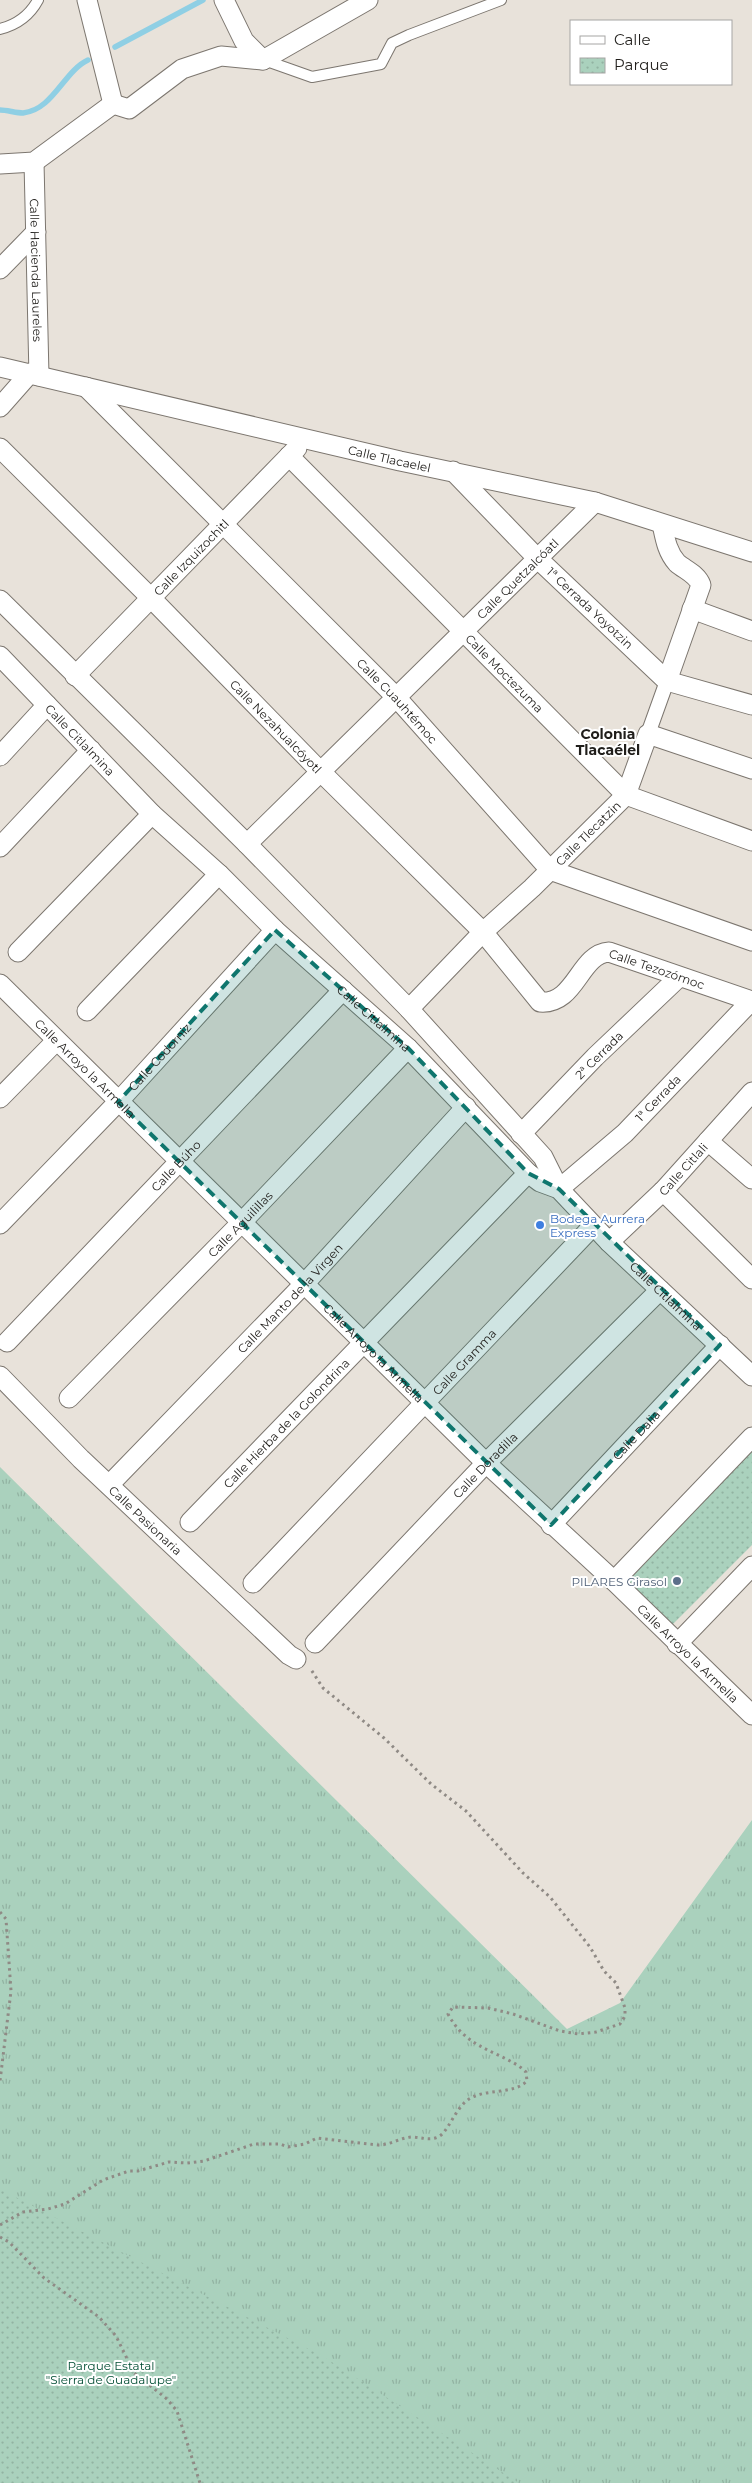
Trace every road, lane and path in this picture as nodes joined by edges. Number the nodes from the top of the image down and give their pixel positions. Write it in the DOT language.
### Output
graph roads {
  1 [pos="38,0"];
  2 [pos="87,0"];
  3 [pos="224,0"];
  4 [pos="368,0"];
  5 [pos="501,0"];
  6 [pos="0,29"];
  7 [pos="263,60"];
  8 [pos="113,104"];
  9 [pos="34,162"];
  10 [pos="0,164"];
  11 [pos="36,232"];
  12 [pos="0,269"];
  13 [pos="0,367"];
  14 [pos="34,374"];
  15 [pos="86,387"];
  16 [pos="0,407"];
  17 [pos="306,439"];
  18 [pos="0,448"];
  19 [pos="289,456"];
  20 [pos="454,471"];
  21 [pos="595,502"];
  22 [pos="223,524"];
  23 [pos="662,524"];
  24 [pos="751,547"];
  25 [pos="537,558"];
  26 [pos="151,598"];
  27 [pos="0,600"];
  28 [pos="692,609"];
  29 [pos="463,631"];
  30 [pos="752,631"];
  31 [pos="0,656"];
  32 [pos="76,676"];
  33 [pos="667,681"];
  34 [pos="396,697"];
  35 [pos="47,705"];
  36 [pos="752,706"];
  37 [pos="648,734"];
  38 [pos="91,750"];
  39 [pos="0,756"];
  40 [pos="752,769"];
  41 [pos="320,772"];
  42 [pos="626,795"];
  43 [pos="152,814"];
  44 [pos="752,841"];
  45 [pos="246,844"];
  46 [pos="0,847"];
  47 [pos="550,870"];
  48 [pos="219,874"];
  49 [pos="275,930"];
  50 [pos="483,932"];
  51 [pos="752,941"];
  52 [pos="18,952"];
  53 [pos="678,978"];
  54 [pos="0,984"];
  55 [pos="343,990"];
  56 [pos="751,1001"];
  57 [pos="551,1003"];
  58 [pos="409,1009"];
  59 [pos="87,1011"];
  60 [pos="56,1041"];
  61 [pos="408,1048"];
  62 [pos="752,1092"];
  63 [pos="0,1098"];
  64 [pos="118,1102"];
  65 [pos="466,1107"];
  66 [pos="522,1134"];
  67 [pos="708,1141"];
  68 [pos="181,1161"];
  69 [pos="528,1172"];
  70 [pos="752,1179"];
  71 [pos="558,1189"];
  72 [pos="663,1191"];
  73 [pos="241,1223"];
  74 [pos="0,1224"];
  75 [pos="593,1226"];
  76 [pos="609,1242"];
  77 [pos="752,1279"];
  78 [pos="305,1283"];
  79 [pos="660,1290"];
  80 [pos="7,1342"];
  81 [pos="364,1342"];
  82 [pos="720,1345"];
  83 [pos="0,1376"];
  84 [pos="752,1376"];
  85 [pos="69,1398"];
  86 [pos="424,1403"];
  87 [pos="752,1437"];
  88 [pos="486,1463"];
  89 [pos="109,1485"];
  90 [pos="190,1522"];
  91 [pos="551,1524"];
  92 [pos="752,1566"];
  93 [pos="614,1581"];
  94 [pos="253,1584"];
  95 [pos="314,1643"];
  96 [pos="677,1644"];
  97 [pos="302,1662"];
  98 [pos="749,1705"];
  99 [pos="0,1912"];
  100 [pos="0,2081"];
  101 [pos="0,2225"];
  102 [pos="0,2237"];
  103 [pos="200,2483"];
  1 -- 6 [label="lane"];
  2 -- 8 [label="street"];
  3 -- 7 [label="street"];
  4 -- 7 [label="street"];
  5 -- 7 [label="lane"];
  7 -- 8 [label="street"];
  8 -- 9 [label="street"];
  9 -- 10 [label="street"];
  9 -- 11 [label="street, Calle Hacienda Laureles"];
  11 -- 12 [label="street"];
  11 -- 14 [label="street, Calle Hacienda Laureles"];
  13 -- 14 [label="street, Calle Tlacaelel"];
  14 -- 15 [label="street, Calle Tlacaelel"];
  14 -- 16 [label="street"];
  15 -- 17 [label="street, Calle Tlacaelel"];
  15 -- 22 [label="street, Calle Cuauhtémoc"];
  17 -- 19 [label="street, Calle Izquizochitl"];
  17 -- 20 [label="street, Calle Tlacaelel"];
  18 -- 26 [label="street, Calle Nezahualcóyotl"];
  19 -- 22 [label="street, Calle Izquizochitl"];
  19 -- 29 [label="street, Calle Moctezuma"];
  20 -- 21 [label="street, Calle Tlacaelel"];
  20 -- 25 [label="street, 1ª Cerrada Yoyotzin"];
  21 -- 23 [label="street, Calle Tlacaelel"];
  21 -- 25 [label="street, Calle Quetzalcóatl"];
  22 -- 26 [label="street, Calle Izquizochitl"];
  22 -- 34 [label="street, Calle Cuauhtémoc"];
  23 -- 24 [label="street, Calle Tlacaelel"];
  23 -- 28 [label="street, Calle Tlecatzin"];
  25 -- 29 [label="street, Calle Quetzalcóatl"];
  25 -- 33 [label="street, 1ª Cerrada Yoyotzin"];
  26 -- 32 [label="street, Calle Izquizochitl"];
  26 -- 41 [label="street, Calle Nezahualcóyotl"];
  27 -- 32 [label="street"];
  28 -- 30 [label="street"];
  28 -- 33 [label="street, Calle Tlecatzin"];
  29 -- 34 [label="street, Calle Quetzalcóatl"];
  29 -- 42 [label="street, Calle Moctezuma"];
  31 -- 35 [label="street, Calle Citlalmina"];
  32 -- 45 [label="street"];
  33 -- 36 [label="street, 1ª Cerrada Yoyotzin"];
  33 -- 37 [label="street, Calle Tlecatzin"];
  34 -- 41 [label="street, Calle Quetzalcóatl"];
  34 -- 47 [label="street, Calle Cuauhtémoc"];
  35 -- 38 [label="street, Calle Citlalmina"];
  35 -- 39 [label="street"];
  37 -- 40 [label="street"];
  37 -- 42 [label="street, Calle Tlecatzin"];
  38 -- 43 [label="street, Calle Citlalmina"];
  38 -- 46 [label="street"];
  41 -- 45 [label="street, Calle Quetzalcóatl"];
  41 -- 50 [label="street, Calle Nezahualcóyotl"];
  42 -- 44 [label="street, Calle Moctezuma"];
  42 -- 47 [label="street, Calle Tlecatzin"];
  43 -- 48 [label="street, Calle Citlalmina"];
  43 -- 52 [label="street"];
  45 -- 58 [label="street"];
  47 -- 50 [label="street, Calle Tlecatzin"];
  47 -- 51 [label="street, Calle Cuauhtémoc"];
  48 -- 49 [label="street, Calle Citlalmina"];
  48 -- 59 [label="street"];
  49 -- 55 [label="street, Calle Citlalmina"];
  49 -- 64 [label="street, Calle Codorniz"];
  50 -- 57 [label="street, Calle Nezahualcóyotl"];
  50 -- 58 [label="street, Calle Tlecatzin"];
  53 -- 56 [label="street, Calle Tezozómoc"];
  53 -- 57 [label="street, Calle Tezozómoc"];
  53 -- 66 [label="street, 2ª Cerrada"];
  54 -- 60 [label="street, Calle Arroyo la Armella"];
  55 -- 61 [label="street, Calle Citlalmina"];
  55 -- 68 [label="street, Calle Búho"];
  56 -- 71 [label="street, 1ª Cerrada"];
  58 -- 66 [label="street"];
  60 -- 63 [label="street"];
  60 -- 64 [label="street, Calle Arroyo la Armella"];
  61 -- 65 [label="street, Calle Citlalmina"];
  61 -- 73 [label="street, Calle Aguilillas"];
  62 -- 67 [label="street, Calle Citlali"];
  64 -- 68 [label="street, Calle Arroyo la Armella"];
  64 -- 74 [label="street, Calle Codorniz"];
  65 -- 69 [label="street, Calle Citlalmina"];
  65 -- 78 [label="street, Calle Manto de la Virgen"];
  66 -- 71 [label="street"];
  67 -- 70 [label="street"];
  67 -- 72 [label="street, Calle Citlali"];
  68 -- 73 [label="street, Calle Arroyo la Armella"];
  68 -- 80 [label="street, Calle Búho"];
  69 -- 71 [label="street, Calle Citlalmina"];
  69 -- 81 [label="street, Calle Hierba de la Golondrina"];
  71 -- 75 [label="street, Calle Citlalmina"];
  72 -- 76 [label="street, Calle Citlali"];
  72 -- 77 [label="street"];
  73 -- 78 [label="street, Calle Arroyo la Armella"];
  73 -- 85 [label="street, Calle Aguilillas"];
  75 -- 76 [label="street, Calle Citlalmina"];
  75 -- 86 [label="street, Calle Gramma"];
  76 -- 79 [label="street, Calle Citlalmina"];
  78 -- 81 [label="street, Calle Arroyo la Armella"];
  78 -- 89 [label="street, Calle Manto de la Virgen"];
  79 -- 82 [label="street, Calle Citlalmina"];
  79 -- 88 [label="street, Calle Doradilla"];
  81 -- 86 [label="street, Calle Arroyo la Armella"];
  81 -- 90 [label="street, Calle Hierba de la Golondrina"];
  82 -- 84 [label="street, Calle Citlalmina"];
  82 -- 91 [label="street, Calle Dalia"];
  83 -- 89 [label="street, Calle Pasionaria"];
  86 -- 88 [label="street, Calle Arroyo la Armella"];
  86 -- 94 [label="street, Calle Gramma"];
  87 -- 93 [label="street"];
  88 -- 91 [label="street, Calle Arroyo la Armella"];
  88 -- 95 [label="street, Calle Doradilla"];
  89 -- 97 [label="street, Calle Pasionaria"];
  91 -- 93 [label="street, Calle Arroyo la Armella"];
  92 -- 96 [label="street"];
  93 -- 96 [label="street, Calle Arroyo la Armella"];
  96 -- 98 [label="street, Calle Arroyo la Armella"];
  97 -- 101 [label="path"];
  99 -- 100 [label="path"];
  102 -- 103 [label="path"];
}
